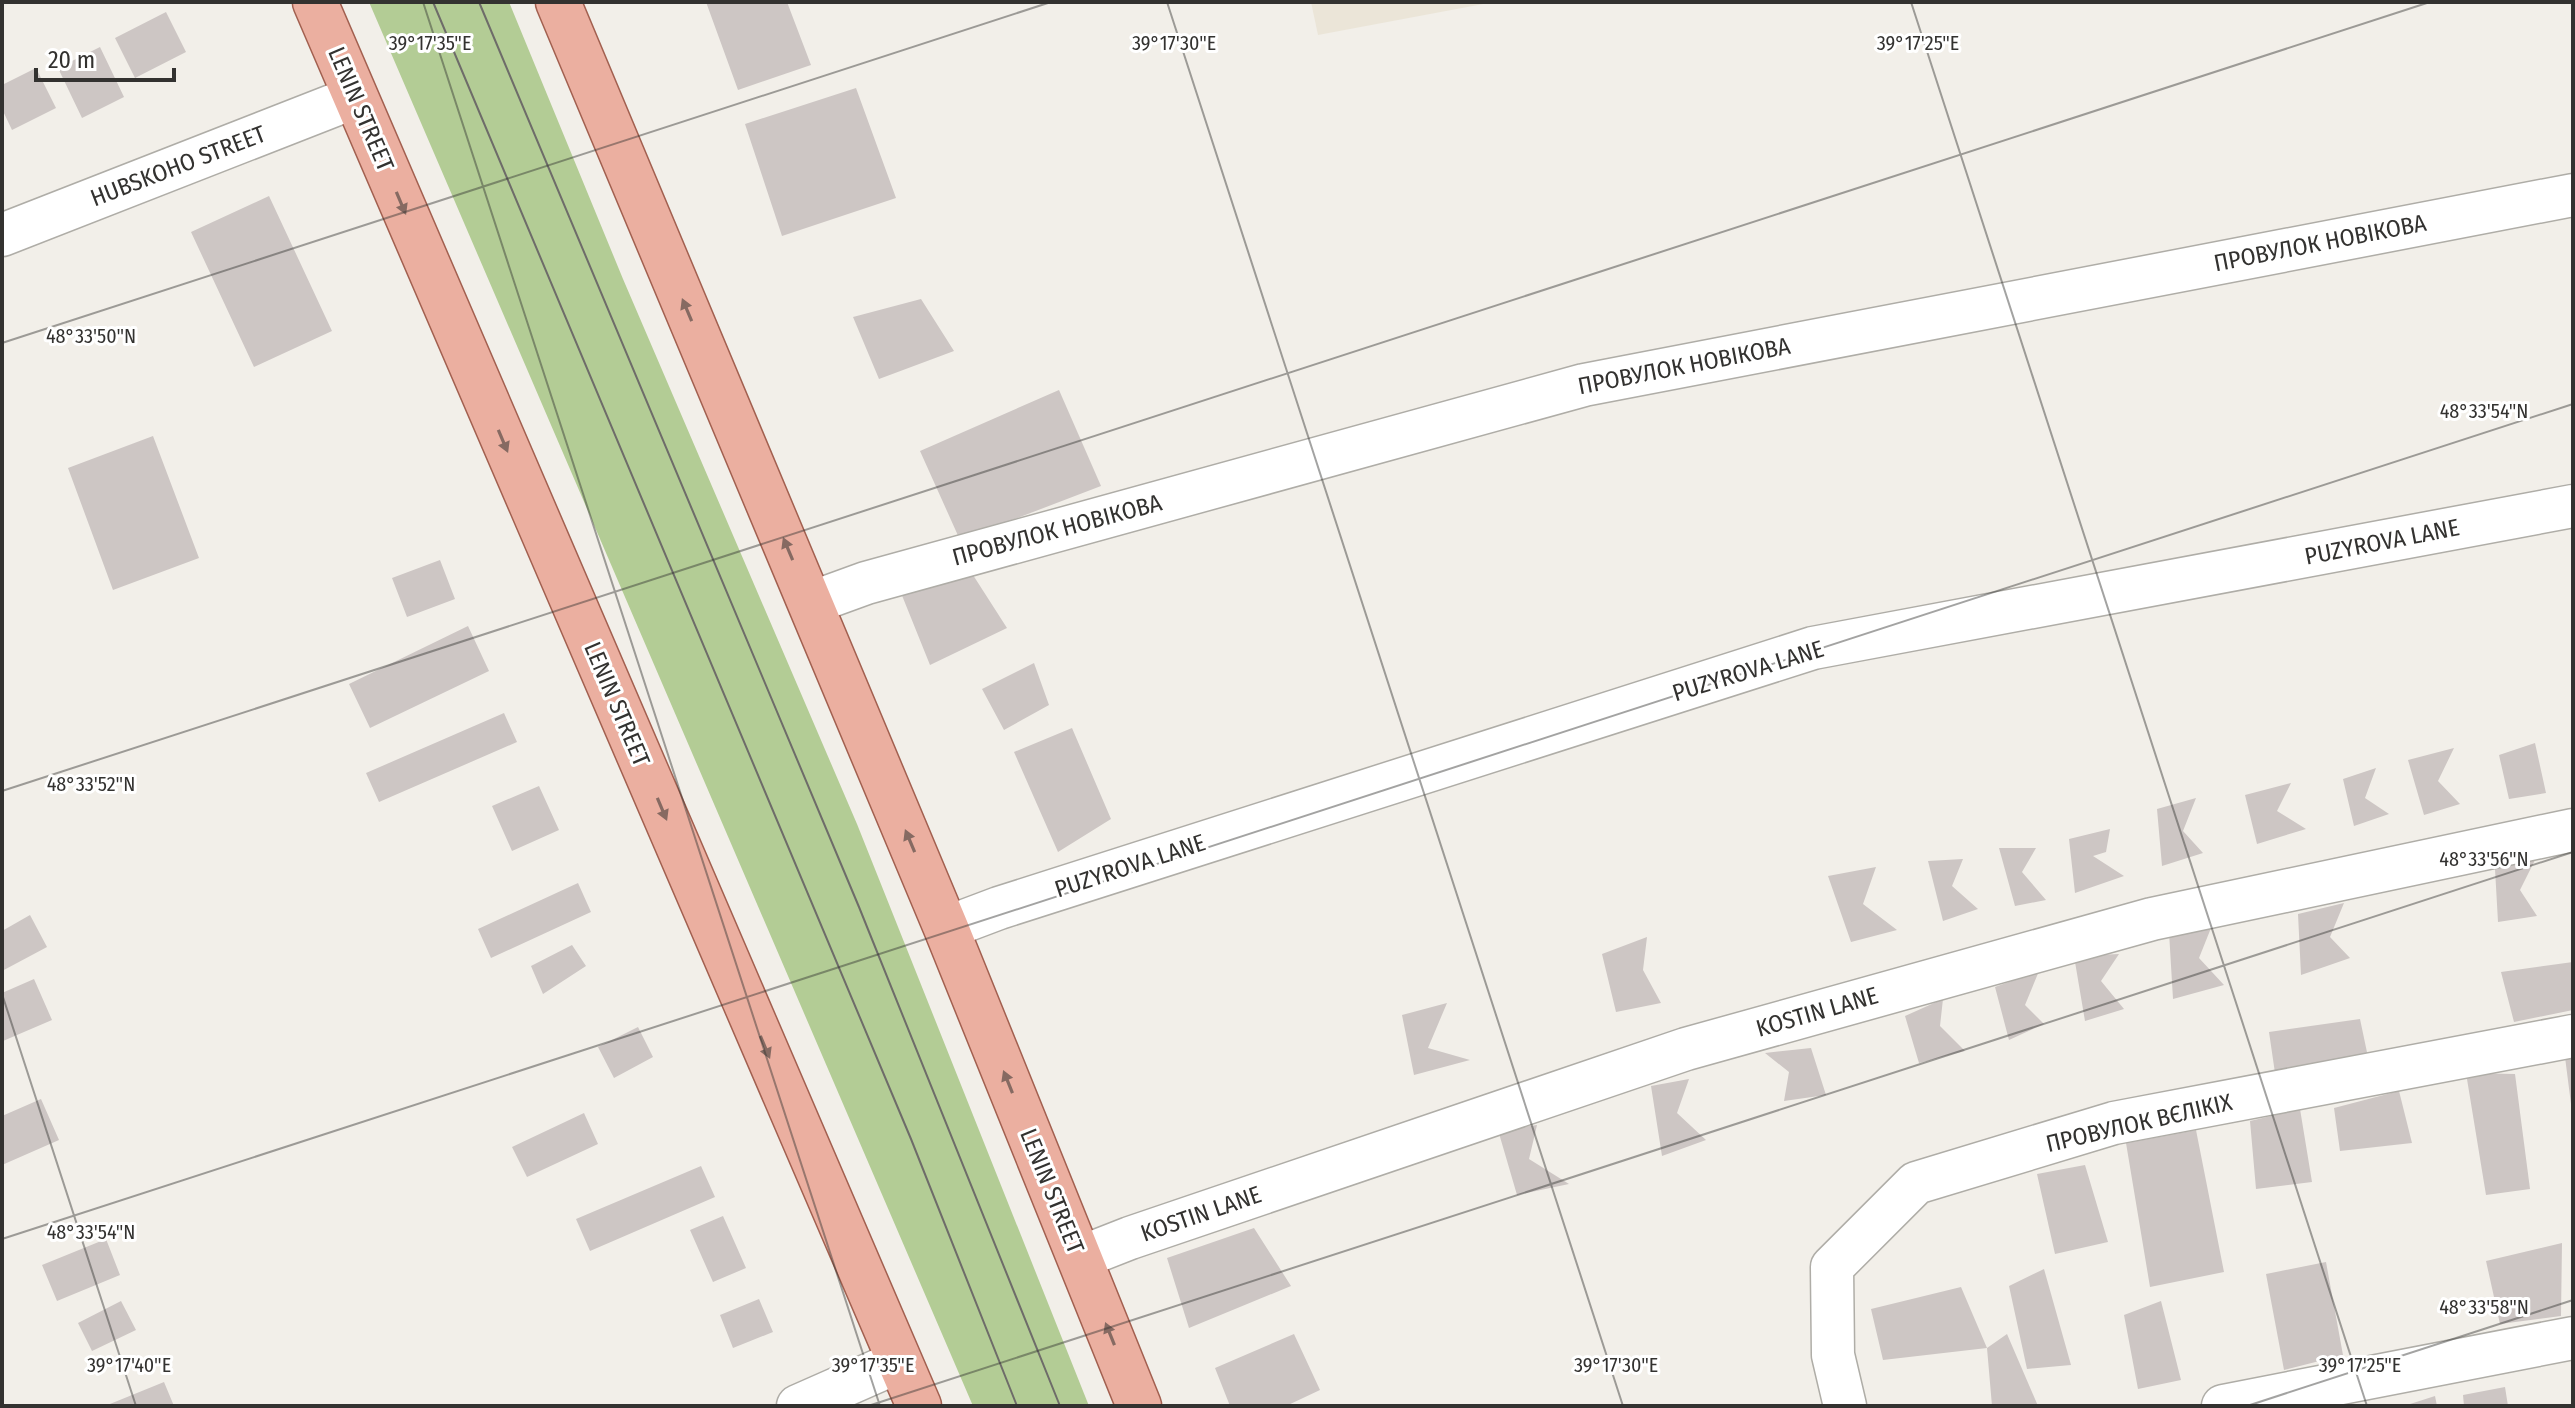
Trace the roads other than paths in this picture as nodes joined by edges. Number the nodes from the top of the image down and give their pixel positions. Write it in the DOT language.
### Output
graph roads {
  1 [pos="315,2"];
  2 [pos="558,2"];
  3 [pos="355,97"];
  4 [pos="2573,195"];
  5 [pos="2,235"];
  6 [pos="2573,506"];
  7 [pos="811,603"];
  8 [pos="2573,830"];
  9 [pos="946,928"];
  10 [pos="2573,1036"];
  11 [pos="1079,1258"];
  12 [pos="2573,1338"];
  13 [pos="900,1361"];
  14 [pos="798,1406"];
  15 [pos="919,1406"];
  16 [pos="1139,1406"];
  17 [pos="1845,1406"];
  18 [pos="2223,1406"];
  1 -- 3 [label="main road, LENIN STREET"];
  7 -- 2 [label="main road, LENIN STREET, one-way"];
  3 -- 5 [label="street, HUBSKOHO STREET"];
  3 -- 13 [label="main road, LENIN STREET, one-way"];
  4 -- 7 [label="street, ПРОВУЛОК НОВІКОВА"];
  6 -- 9 [label="street, PUZYROVA LANE"];
  9 -- 7 [label="main road, LENIN STREET, one-way"];
  8 -- 11 [label="street, KOSTIN LANE"];
  11 -- 9 [label="main road, LENIN STREET, one-way"];
  10 -- 17 [label="street, ПРОВУЛОК ВЄЛІКІХ"];
  16 -- 11 [label="main road, LENIN STREET, one-way"];
  12 -- 18 [label="street"];
  13 -- 14 [label="street"];
  13 -- 15 [label="main road, LENIN STREET"];
}
